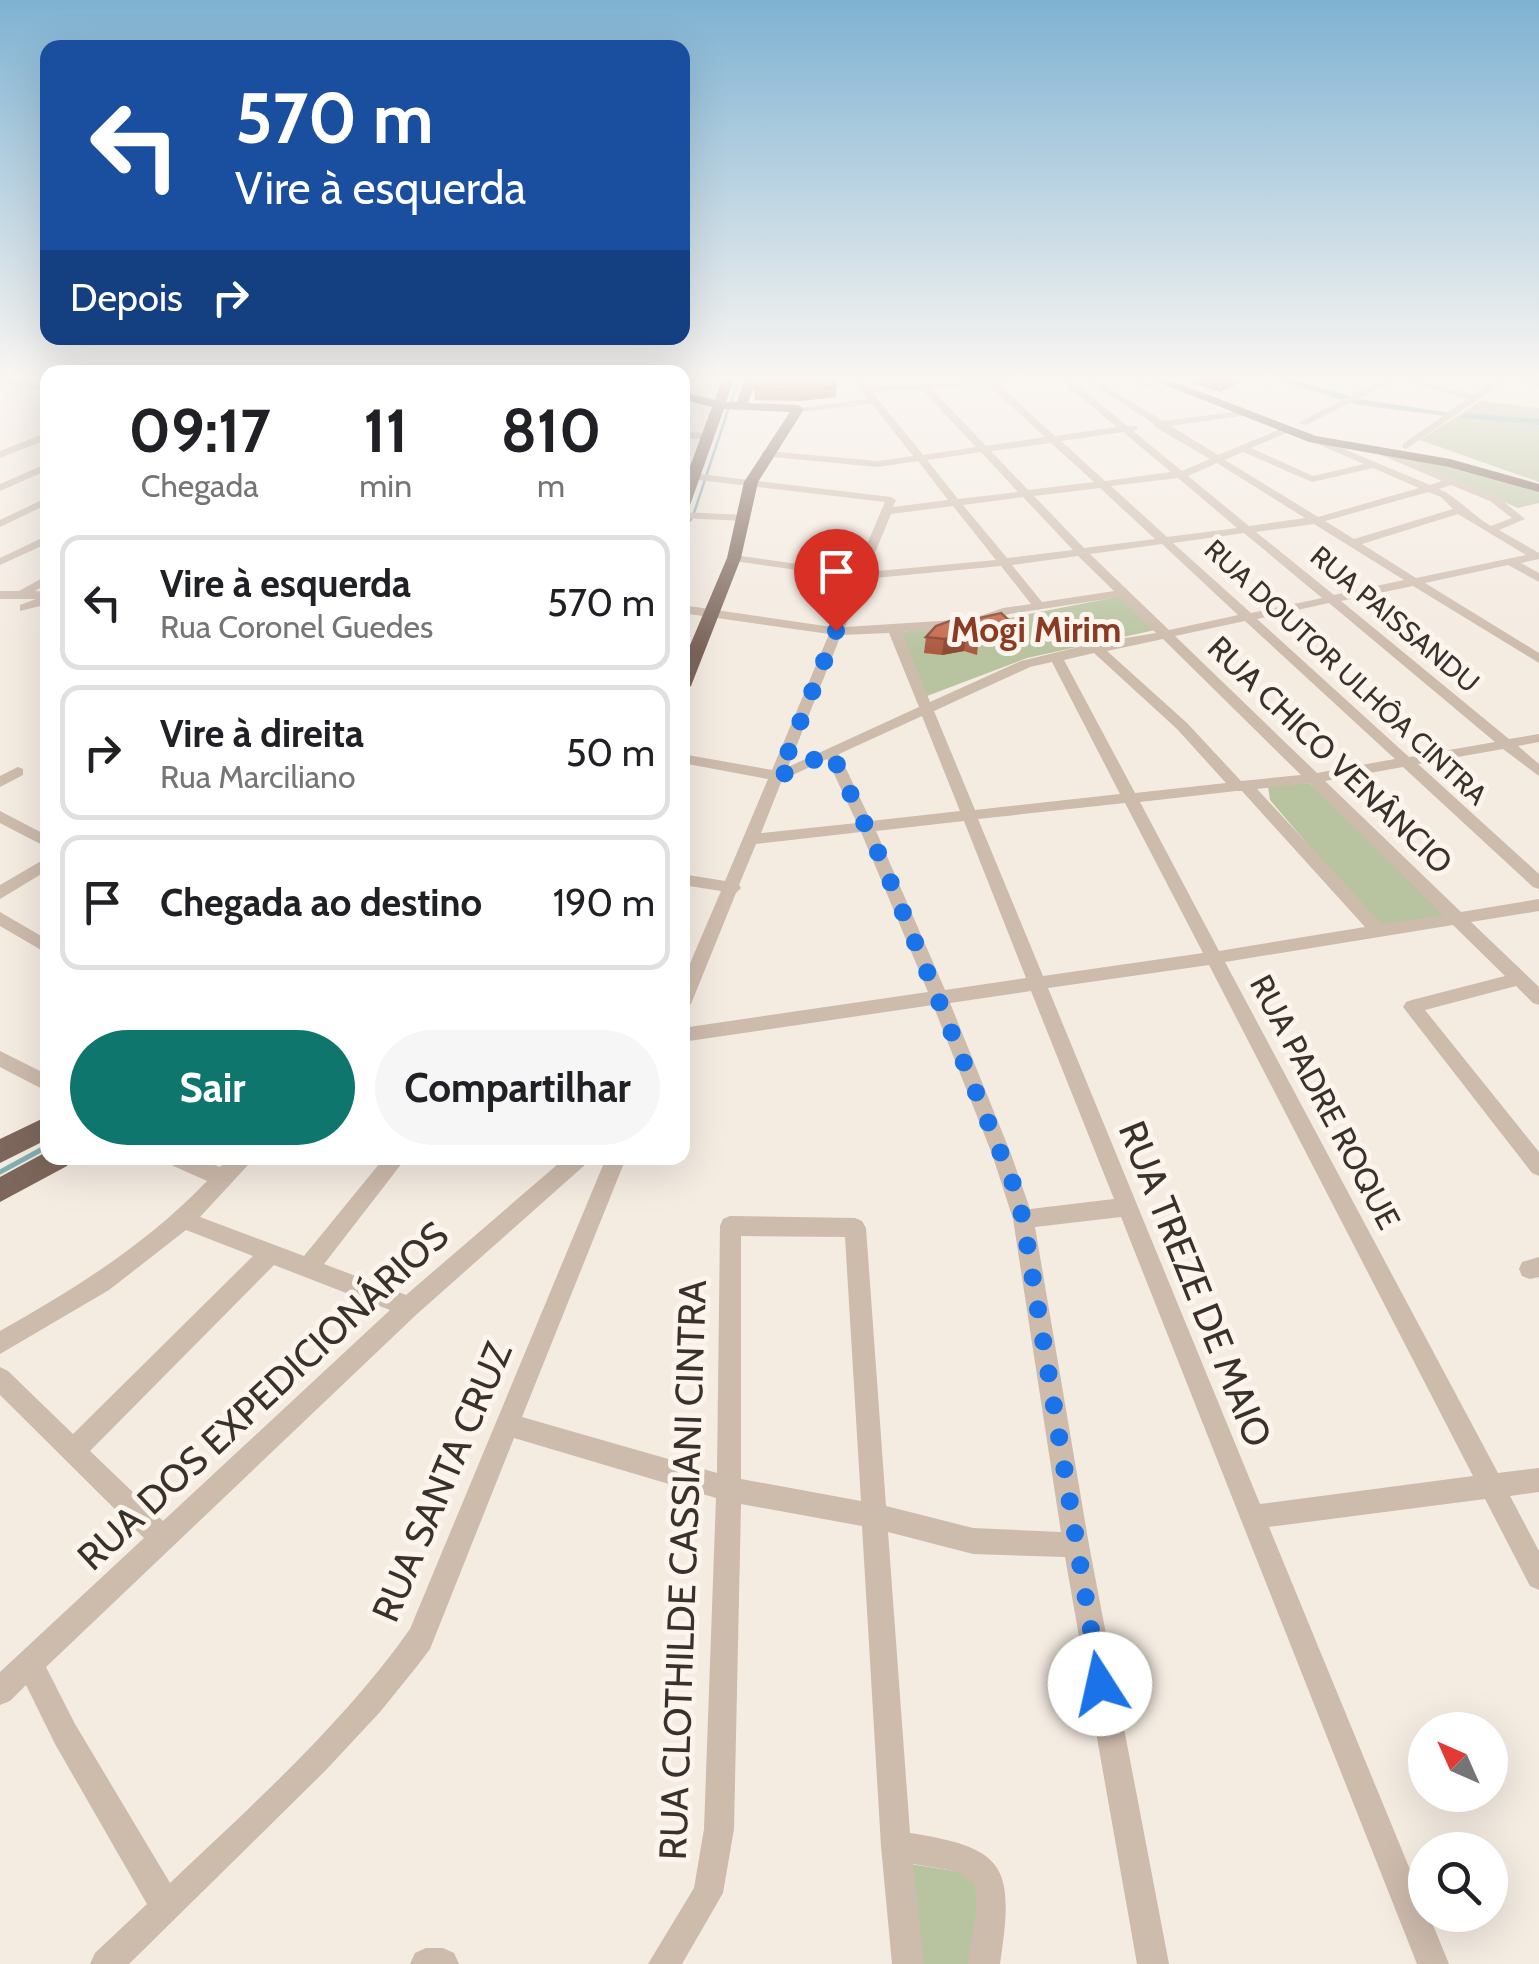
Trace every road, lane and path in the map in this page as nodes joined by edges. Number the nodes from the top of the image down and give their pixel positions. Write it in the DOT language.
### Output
graph roads {
  1 [pos="39,469"];
  2 [pos="758,469"];
  3 [pos="877,469"];
  4 [pos="930,469"];
  5 [pos="1000,469"];
  6 [pos="1086,469"];
  7 [pos="1180,469"];
  8 [pos="1196,469"];
  9 [pos="1219,469"];
  10 [pos="1235,469"];
  11 [pos="1289,469"];
  12 [pos="1345,469"];
  13 [pos="1394,469"];
  14 [pos="1410,469"];
  15 [pos="1469,469"];
  16 [pos="1489,469"];
  17 [pos="1186,473"];
  18 [pos="693,476"];
  19 [pos="1454,481"];
  20 [pos="751,482"];
  21 [pos="1104,485"];
  22 [pos="1539,485"];
  23 [pos="0,488"];
  24 [pos="1431,488"];
  25 [pos="874,495"];
  26 [pos="1025,495"];
  27 [pos="40,504"];
  28 [pos="956,504"];
  29 [pos="890,505"];
  30 [pos="1460,510"];
  31 [pos="690,514"];
  32 [pos="744,518"];
  33 [pos="1318,520"];
  34 [pos="0,524"];
  35 [pos="1249,529"];
  36 [pos="1489,530"];
  37 [pos="1165,540"];
  38 [pos="40,542"];
  39 [pos="1354,543"];
  40 [pos="1081,552"];
  41 [pos="734,558"];
  42 [pos="0,562"];
  43 [pos="1006,562"];
  44 [pos="1511,562"];
  45 [pos="860,576"];
  46 [pos="1539,578"];
  47 [pos="40,582"];
  48 [pos="1417,582"];
  49 [pos="1122,592"];
  50 [pos="1334,599"];
  51 [pos="10,601"];
  52 [pos="40,604"];
  53 [pos="40,604"];
  54 [pos="1038,605"];
  55 [pos="690,610"];
  56 [pos="712,613"];
  57 [pos="1249,614"];
  58 [pos="894,630"];
  59 [pos="836,631"];
  60 [pos="1163,632"];
  61 [pos="1095,647"];
  62 [pos="1535,653"];
  63 [pos="1056,656"];
  64 [pos="690,667"];
  65 [pos="926,709"];
  66 [pos="1539,738"];
  67 [pos="1506,744"];
  68 [pos="831,752"];
  69 [pos="690,759"];
  70 [pos="1406,764"];
  71 [pos="1539,771"];
  72 [pos="18,772"];
  73 [pos="779,776"];
  74 [pos="1312,778"];
  75 [pos="0,782"];
  76 [pos="1242,786"];
  77 [pos="1130,798"];
  78 [pos="968,814"];
  79 [pos="0,816"];
  80 [pos="868,827"];
  81 [pos="40,838"];
  82 [pos="753,839"];
  83 [pos="40,867"];
  84 [pos="690,880"];
  85 [pos="1539,884"];
  86 [pos="733,888"];
  87 [pos="0,893"];
  88 [pos="1539,905"];
  89 [pos="0,918"];
  90 [pos="1458,918"];
  91 [pos="1379,932"];
  92 [pos="40,943"];
  93 [pos="1212,958"];
  94 [pos="1518,979"];
  95 [pos="1034,984"];
  96 [pos="690,986"];
  97 [pos="939,998"];
  98 [pos="1539,998"];
  99 [pos="690,1033"];
  100 [pos="0,1058"];
  101 [pos="40,1080"];
  102 [pos="40,1130"];
  103 [pos="0,1152"];
  104 [pos="45,1165"];
  105 [pos="193,1165"];
  106 [pos="236,1165"];
  107 [pos="390,1165"];
  108 [pos="571,1165"];
  109 [pos="613,1165"];
  110 [pos="1539,1166"];
  111 [pos="224,1178"];
  112 [pos="0,1190"];
  113 [pos="1125,1206"];
  114 [pos="1023,1219"];
  115 [pos="184,1220"];
  116 [pos="272,1252"];
  117 [pos="309,1266"];
  118 [pos="410,1307"];
  119 [pos="0,1343"];
  120 [pos="0,1379"];
  121 [pos="507,1424"];
  122 [pos="74,1450"];
  123 [pos="1539,1480"];
  124 [pos="1492,1487"];
  125 [pos="729,1489"];
  126 [pos="874,1516"];
  127 [pos="1253,1517"];
  128 [pos="163,1539"];
  129 [pos="1076,1545"];
  130 [pos="1539,1577"];
  131 [pos="30,1664"];
  132 [pos="0,1691"];
  133 [pos="896,1846"];
  134 [pos="166,1906"];
  135 [pos="427,1963"];
  136 [pos="106,1964"];
  137 [pos="443,1964"];
  138 [pos="664,1964"];
  139 [pos="908,1964"];
  140 [pos="984,1964"];
  141 [pos="1152,1964"];
  142 [pos="1433,1964"];
  1 -- 23 [label="street"];
  2 -- 20 [label="main road"];
  3 -- 25 [label="street"];
  4 -- 28 [label="street"];
  5 -- 26 [label="street, RUA CHICO VENÂNCIO"];
  6 -- 21 [label="street, RUA DOUTOR ULHÔA CINTRA"];
  7 -- 17 [label="street, RUA PAISSANDU"];
  8 -- 17 [label="street"];
  9 -- 17 [label="street"];
  10 -- 33 [label="street"];
  11 -- 12 [label="street"];
  13 -- 24 [label="street"];
  14 -- 19 [label="street"];
  15 -- 22 [label="main road"];
  16 -- 22 [label="main road"];
  17 -- 21 [label="street"];
  17 -- 35 [label="street, RUA PAISSANDU"];
  18 -- 20 [label="street"];
  19 -- 24 [label="street"];
  19 -- 36 [label="street"];
  20 -- 25 [label="street"];
  20 -- 32 [label="main road"];
  21 -- 26 [label="street"];
  21 -- 37 [label="street, RUA DOUTOR ULHÔA CINTRA"];
  24 -- 30 [label="street"];
  24 -- 33 [label="street"];
  25 -- 29 [label="street"];
  26 -- 28 [label="street"];
  26 -- 40 [label="street, RUA CHICO VENÂNCIO"];
  27 -- 34 [label="street"];
  28 -- 29 [label="street"];
  28 -- 43 [label="street"];
  29 -- 45 [label="street"];
  30 -- 36 [label="street"];
  30 -- 39 [label="street"];
  31 -- 32 [label="street"];
  32 -- 41 [label="main road"];
  33 -- 35 [label="street"];
  33 -- 39 [label="street"];
  35 -- 37 [label="street"];
  35 -- 50 [label="street, RUA PAISSANDU"];
  36 -- 44 [label="street"];
  37 -- 40 [label="street"];
  37 -- 57 [label="street, RUA DOUTOR ULHÔA CINTRA"];
  38 -- 42 [label="street"];
  39 -- 48 [label="street"];
  40 -- 43 [label="street"];
  40 -- 49 [label="street, RUA CHICO VENÂNCIO"];
  41 -- 45 [label="street"];
  41 -- 56 [label="main road"];
  43 -- 45 [label="street"];
  43 -- 54 [label="street"];
  44 -- 46 [label="street"];
  44 -- 48 [label="street"];
  45 -- 59 [label="street"];
  47 -- 51 [label="street"];
  48 -- 50 [label="street"];
  48 -- 62 [label="street"];
  49 -- 54 [label="street"];
  49 -- 60 [label="street, RUA CHICO VENÂNCIO"];
  50 -- 57 [label="street"];
  50 -- 67 [label="street, RUA PAISSANDU"];
  51 -- 52 [label="street"];
  51 -- 53 [label="street"];
  54 -- 58 [label="street"];
  55 -- 56 [label="street"];
  56 -- 59 [label="street"];
  56 -- 64 [label="main road"];
  57 -- 60 [label="street"];
  57 -- 70 [label="street, RUA DOUTOR ULHÔA CINTRA"];
  58 -- 59 [label="street"];
  58 -- 65 [label="street, RUA TREZE DE MAIO"];
  59 -- 73 [label="street"];
  60 -- 61 [label="street"];
  60 -- 74 [label="street, RUA CHICO VENÂNCIO"];
  61 -- 63 [label="street"];
  61 -- 76 [label="street"];
  63 -- 65 [label="street"];
  63 -- 77 [label="street, RUA PADRE ROQUE"];
  65 -- 68 [label="street"];
  65 -- 78 [label="street, RUA TREZE DE MAIO"];
  66 -- 67 [label="street"];
  67 -- 70 [label="street"];
  67 -- 71 [label="street, RUA PAISSANDU"];
  68 -- 73 [label="street"];
  68 -- 80 [label="street"];
  69 -- 73 [label="street"];
  70 -- 74 [label="street"];
  70 -- 85 [label="street, RUA DOUTOR ULHÔA CINTRA"];
  72 -- 75 [label="street"];
  73 -- 82 [label="street"];
  74 -- 76 [label="street"];
  74 -- 90 [label="street, RUA CHICO VENÂNCIO"];
  76 -- 77 [label="street"];
  76 -- 91 [label="street"];
  77 -- 78 [label="street"];
  77 -- 93 [label="street, RUA PADRE ROQUE"];
  78 -- 80 [label="street"];
  78 -- 95 [label="street, RUA TREZE DE MAIO"];
  79 -- 81 [label="street"];
  80 -- 82 [label="street"];
  80 -- 97 [label="street"];
  82 -- 86 [label="street"];
  83 -- 87 [label="street"];
  84 -- 86 [label="street"];
  86 -- 96 [label="street"];
  88 -- 90 [label="street"];
  89 -- 92 [label="street"];
  90 -- 91 [label="street"];
  90 -- 94 [label="street, RUA CHICO VENÂNCIO"];
  91 -- 93 [label="street"];
  93 -- 95 [label="street"];
  93 -- 124 [label="street, RUA PADRE ROQUE"];
  94 -- 98 [label="street, RUA CHICO VENÂNCIO"];
  94 -- 110 [label="street"];
  95 -- 97 [label="street"];
  95 -- 113 [label="street, RUA TREZE DE MAIO"];
  97 -- 99 [label="street"];
  97 -- 114 [label="street"];
  100 -- 101 [label="street"];
  102 -- 103 [label="main road"];
  104 -- 112 [label="main road"];
  105 -- 111 [label="street"];
  106 -- 111 [label="street"];
  107 -- 117 [label="street"];
  108 -- 118 [label="street, RUA DOS EXPEDICIONÁRIOS"];
  109 -- 121 [label="street, RUA SANTA CRUZ"];
  111 -- 115 [label="street"];
  113 -- 114 [label="street"];
  113 -- 127 [label="street, RUA TREZE DE MAIO"];
  114 -- 129 [label="street"];
  115 -- 116 [label="street"];
  115 -- 119 [label="street"];
  116 -- 117 [label="street"];
  116 -- 122 [label="street"];
  117 -- 118 [label="street"];
  118 -- 128 [label="street, RUA DOS EXPEDICIONÁRIOS"];
  120 -- 122 [label="street"];
  121 -- 125 [label="street"];
  121 -- 134 [label="street, RUA SANTA CRUZ"];
  122 -- 128 [label="street"];
  123 -- 124 [label="street"];
  124 -- 127 [label="street"];
  124 -- 130 [label="street, RUA PADRE ROQUE"];
  125 -- 126 [label="street"];
  125 -- 126 [label="street, RUA CLOTHILDE CASSIANI CINTRA"];
  125 -- 138 [label="street, RUA CLOTHILDE CASSIANI CINTRA"];
  126 -- 129 [label="street"];
  126 -- 133 [label="street"];
  127 -- 142 [label="street, RUA TREZE DE MAIO"];
  128 -- 131 [label="street, RUA DOS EXPEDICIONÁRIOS"];
  129 -- 141 [label="street"];
  131 -- 132 [label="street, RUA DOS EXPEDICIONÁRIOS"];
  131 -- 134 [label="street"];
  133 -- 139 [label="street"];
  133 -- 140 [label="street"];
  134 -- 136 [label="street, RUA SANTA CRUZ"];
  135 -- 137 [label="street"];
}
